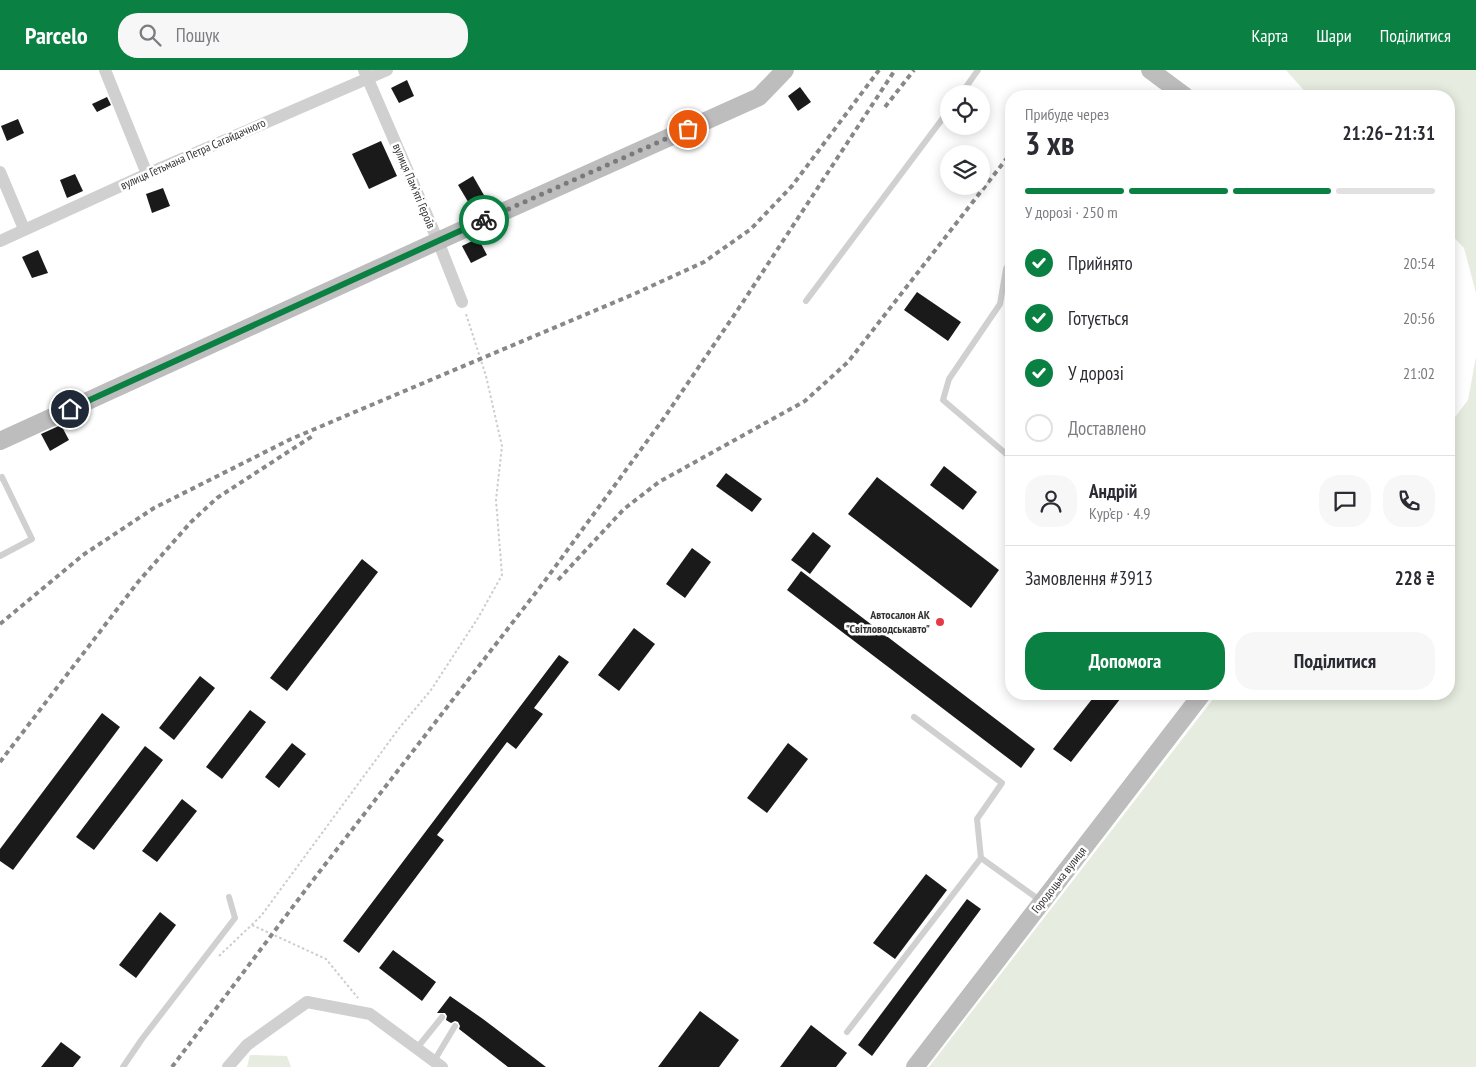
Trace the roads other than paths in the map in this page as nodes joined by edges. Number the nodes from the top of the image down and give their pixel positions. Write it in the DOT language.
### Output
graph roads {
  1 [pos="105,70"];
  2 [pos="387,70"];
  3 [pos="785,70"];
  4 [pos="978,70"];
  5 [pos="1150,70"];
  6 [pos="366,74"];
  7 [pos="967,85"];
  8 [pos="1177,90"];
  9 [pos="940,122"];
  10 [pos="0,172"];
  11 [pos="147,174"];
  12 [pos="24,229"];
  13 [pos="0,241"];
  14 [pos="438,241"];
  15 [pos="1005,275"];
  16 [pos="806,301"];
  17 [pos="462,302"];
  18 [pos="0,441"];
  19 [pos="1005,453"];
  20 [pos="0,478"];
  21 [pos="0,556"];
  22 [pos="1192,700"];
  23 [pos="1197,700"];
  24 [pos="1189,711"];
  25 [pos="914,717"];
  26 [pos="981,858"];
  27 [pos="229,897"];
  28 [pos="1042,902"];
  29 [pos="442,1017"];
  30 [pos="455,1026"];
  31 [pos="847,1032"];
  32 [pos="417,1048"];
  33 [pos="438,1064"];
  34 [pos="124,1067"];
  35 [pos="228,1067"];
  36 [pos="915,1067"];
  1 -- 11 [label="street"];
  2 -- 6 [label="street, вулиця Гетьмана Петра Сагайдачного"];
  3 -- 14 [label="street"];
  4 -- 7 [label="lane"];
  5 -- 8 [label="street"];
  6 -- 11 [label="street, вулиця Гетьмана Петра Сагайдачного"];
  6 -- 14 [label="street, вулиця Памʼяті Героїв"];
  9 -- 16 [label="lane"];
  10 -- 12 [label="street"];
  11 -- 12 [label="street, вулиця Гетьмана Петра Сагайдачного"];
  12 -- 13 [label="street, вулиця Гетьмана Петра Сагайдачного"];
  14 -- 17 [label="street, вулиця Памʼяті Героїв"];
  14 -- 18 [label="street"];
  15 -- 19 [label="lane"];
  20 -- 21 [label="lane"];
  22 -- 24 [label="lane"];
  23 -- 24 [label="street, Городоцька вулиця"];
  24 -- 28 [label="street, Городоцька вулиця"];
  25 -- 26 [label="lane"];
  26 -- 28 [label="lane"];
  26 -- 31 [label="lane"];
  27 -- 34 [label="lane"];
  28 -- 36 [label="street, Городоцька вулиця"];
  29 -- 32 [label="lane"];
  30 -- 33 [label="lane"];
  32 -- 33 [label="street"];
  32 -- 35 [label="street"];
}
